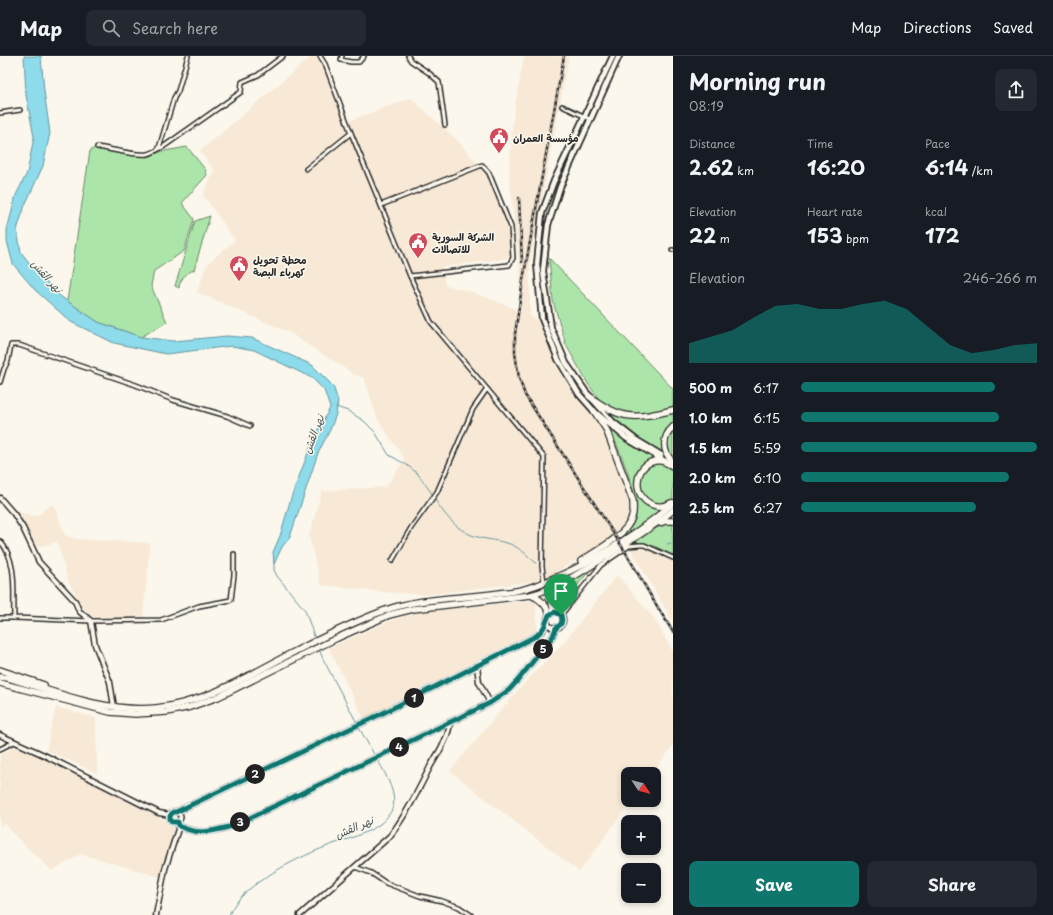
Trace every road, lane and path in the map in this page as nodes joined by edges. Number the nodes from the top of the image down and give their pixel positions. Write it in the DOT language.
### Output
graph roads {
  1 [pos="188,56"];
  2 [pos="283,56"];
  3 [pos="320,56"];
  4 [pos="342,56"];
  5 [pos="364,56"];
  6 [pos="408,56"];
  7 [pos="613,56"];
  8 [pos="619,56"];
  9 [pos="562,106"];
  10 [pos="20,110"];
  11 [pos="0,113"];
  12 [pos="584,117"];
  13 [pos="590,120"];
  14 [pos="445,125"];
  15 [pos="351,133"];
  16 [pos="97,147"];
  17 [pos="159,148"];
  18 [pos="306,169"];
  19 [pos="381,205"];
  20 [pos="410,276"];
  21 [pos="0,382"];
  22 [pos="487,389"];
  23 [pos="590,396"];
  24 [pos="673,410"];
  25 [pos="594,411"];
  26 [pos="250,426"];
  27 [pos="673,427"];
  28 [pos="673,462"];
  29 [pos="673,466"];
  30 [pos="0,498"];
  31 [pos="673,502"];
  32 [pos="673,510"];
  33 [pos="673,521"];
  34 [pos="651,527"];
  35 [pos="0,541"];
  36 [pos="234,554"];
  37 [pos="673,558"];
  38 [pos="392,561"];
  39 [pos="571,570"];
  40 [pos="544,582"];
  41 [pos="559,584"];
  42 [pos="531,595"];
  43 [pos="553,613"];
  44 [pos="561,615"];
  45 [pos="0,618"];
  46 [pos="14,618"];
  47 [pos="91,621"];
  48 [pos="547,622"];
  49 [pos="556,628"];
  50 [pos="336,635"];
  51 [pos="290,657"];
  52 [pos="477,666"];
  53 [pos="0,670"];
  54 [pos="0,677"];
  55 [pos="0,683"];
  56 [pos="81,700"];
  57 [pos="490,703"];
  58 [pos="114,707"];
  59 [pos="450,722"];
  60 [pos="0,735"];
  61 [pos="14,742"];
  62 [pos="0,749"];
  63 [pos="176,812"];
  64 [pos="170,816"];
  65 [pos="179,824"];
  66 [pos="356,867"];
  67 [pos="156,915"];
  68 [pos="300,915"];
  69 [pos="471,915"];
  1 -- 17 [label="street"];
  2 -- 17 [label="street"];
  3 -- 15 [label="street"];
  4 -- 5 [label="street"];
  6 -- 14 [label="street"];
  7 -- 12 [label="main road"];
  8 -- 13 [label="main road"];
  9 -- 12 [label="street"];
  10 -- 11 [label="street"];
  12 -- 13 [label="street"];
  12 -- 25 [label="main road"];
  13 -- 23 [label="main road"];
  15 -- 18 [label="street"];
  15 -- 19 [label="street"];
  16 -- 17 [label="street"];
  19 -- 20 [label="street"];
  19 -- 20 [label="street"];
  20 -- 22 [label="street"];
  21 -- 26 [label="street"];
  22 -- 38 [label="street"];
  22 -- 40 [label="street"];
  23 -- 24 [label="highway"];
  23 -- 28 [label="main road"];
  25 -- 29 [label="main road"];
  25 -- 39 [label="highway"];
  27 -- 28 [label="highway"];
  29 -- 31 [label="highway"];
  30 -- 47 [label="street"];
  31 -- 39 [label="highway"];
  32 -- 34 [label="highway"];
  33 -- 34 [label="highway"];
  34 -- 41 [label="highway"];
  35 -- 46 [label="street"];
  36 -- 47 [label="street"];
  37 -- 44 [label="street"];
  39 -- 40 [label="highway"];
  40 -- 50 [label="highway"];
  41 -- 42 [label="highway"];
  41 -- 43 [label="highway"];
  42 -- 43 [label="highway"];
  42 -- 50 [label="highway"];
  43 -- 44 [label="street"];
  43 -- 48 [label="street"];
  44 -- 49 [label="street"];
  45 -- 46 [label="street"];
  46 -- 47 [label="street"];
  47 -- 58 [label="street"];
  48 -- 49 [label="street"];
  48 -- 52 [label="street"];
  49 -- 57 [label="street"];
  50 -- 51 [label="highway"];
  51 -- 55 [label="highway"];
  51 -- 58 [label="highway"];
  52 -- 57 [label="street"];
  52 -- 63 [label="street"];
  53 -- 56 [label="highway"];
  54 -- 56 [label="highway"];
  56 -- 58 [label="highway"];
  57 -- 59 [label="street"];
  59 -- 65 [label="street"];
  59 -- 66 [label="street"];
  60 -- 61 [label="street"];
  61 -- 62 [label="street"];
  61 -- 64 [label="street"];
  63 -- 64 [label="street"];
  63 -- 65 [label="street"];
  64 -- 65 [label="street"];
  65 -- 67 [label="street"];
  66 -- 68 [label="street"];
  66 -- 69 [label="street"];
}
